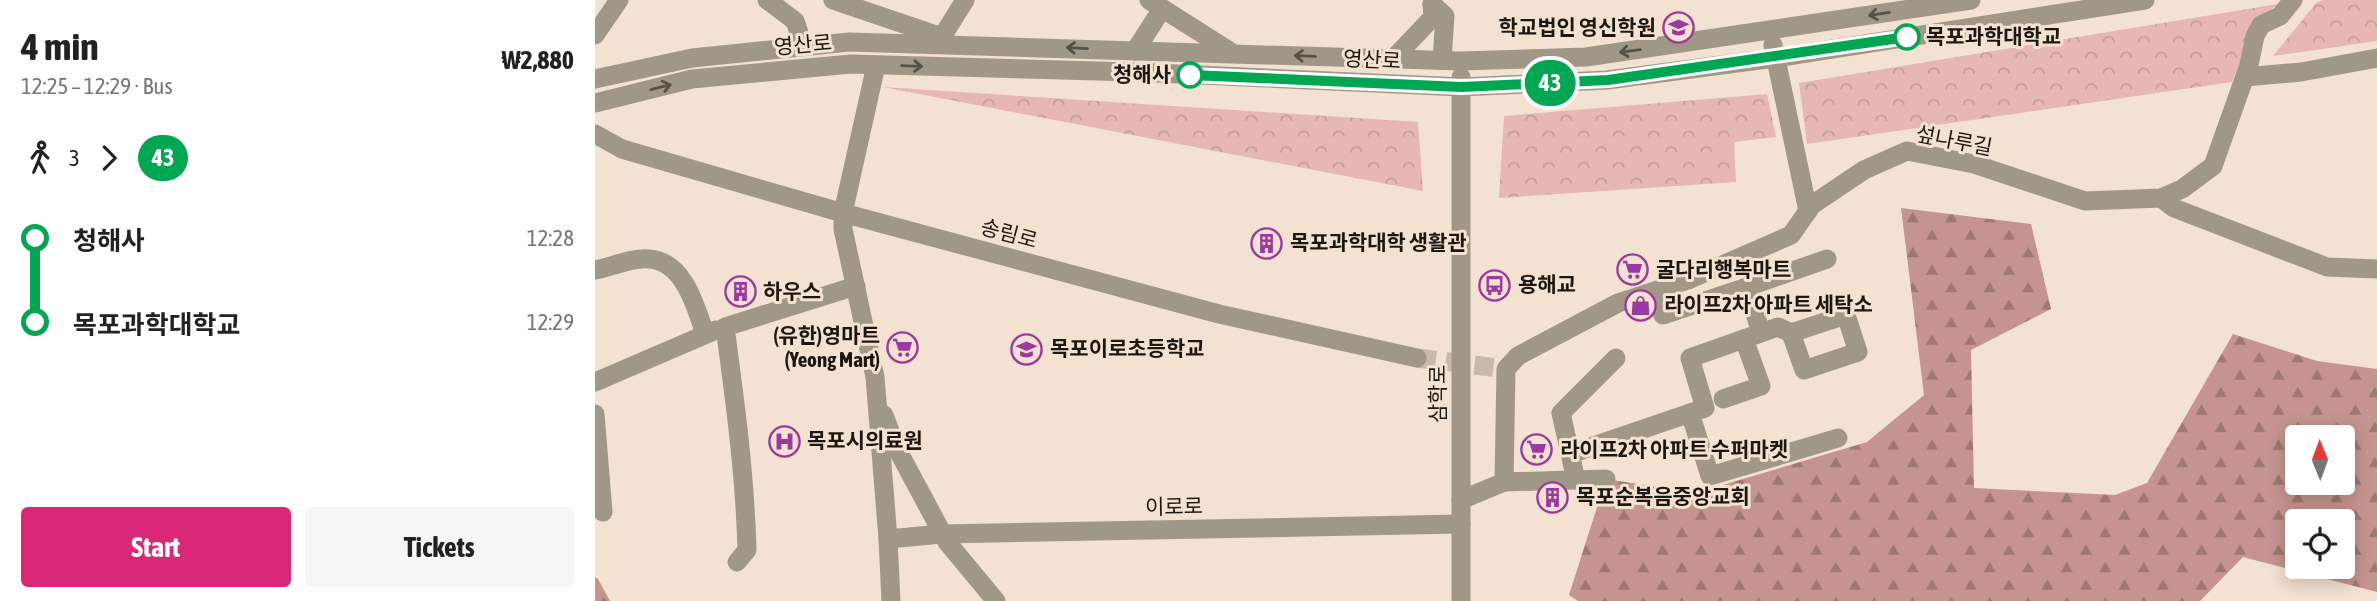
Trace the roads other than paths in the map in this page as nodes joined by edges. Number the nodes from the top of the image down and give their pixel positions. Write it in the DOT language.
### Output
graph roads {
  1 [pos="619,0"];
  2 [pos="767,0"];
  3 [pos="833,0"];
  4 [pos="965,0"];
  5 [pos="1971,0"];
  6 [pos="2145,0"];
  7 [pos="2293,0"];
  8 [pos="1430,2"];
  9 [pos="1155,4"];
  10 [pos="869,6"];
  11 [pos="1770,31"];
  12 [pos="595,35"];
  13 [pos="943,37"];
  14 [pos="998,44"];
  15 [pos="803,45"];
  16 [pos="1135,51"];
  17 [pos="1233,53"];
  18 [pos="1775,58"];
  19 [pos="2377,58"];
  20 [pos="1394,59"];
  21 [pos="1452,60"];
  22 [pos="876,65"];
  23 [pos="2245,77"];
  24 [pos="595,79"];
  25 [pos="1462,87"];
  26 [pos="595,103"];
  27 [pos="595,134"];
  28 [pos="2161,198"];
  29 [pos="1808,211"];
  30 [pos="843,213"];
  31 [pos="1828,259"];
  32 [pos="2377,269"];
  33 [pos="595,270"];
  34 [pos="856,286"];
  35 [pos="1747,287"];
  36 [pos="1656,291"];
  37 [pos="725,327"];
  38 [pos="1791,333"];
  39 [pos="705,334"];
  40 [pos="1753,336"];
  41 [pos="1417,358"];
  42 [pos="1616,358"];
  43 [pos="875,377"];
  44 [pos="595,382"];
  45 [pos="1723,399"];
  46 [pos="1690,413"];
  47 [pos="595,414"];
  48 [pos="1838,438"];
  49 [pos="1570,454"];
  50 [pos="1606,479"];
  51 [pos="1576,480"];
  52 [pos="1504,482"];
  53 [pos="1461,500"];
  54 [pos="603,512"];
  55 [pos="1461,524"];
  56 [pos="942,534"];
  57 [pos="888,539"];
  58 [pos="737,562"];
  59 [pos="891,601"];
  60 [pos="996,601"];
  61 [pos="1461,601"];
  1 -- 12 [label="street"];
  2 -- 15 [label="street"];
  3 -- 10 [label="street"];
  4 -- 13 [label="street"];
  5 -- 11 [label="street, 영산로, one-way"];
  6 -- 18 [label="street, 영산로"];
  7 -- 23 [label="street, 섶나루길"];
  8 -- 20 [label="street"];
  8 -- 21 [label="street"];
  9 -- 16 [label="street"];
  9 -- 17 [label="street"];
  10 -- 13 [label="street"];
  11 -- 18 [label="street"];
  11 -- 21 [label="street, 영산로, one-way"];
  13 -- 14 [label="street"];
  14 -- 15 [label="street, 영산로"];
  16 -- 14 [label="street, 영산로, one-way"];
  15 -- 24 [label="street, 영산로"];
  16 -- 17 [label="street, 영산로"];
  20 -- 17 [label="street, 영산로, one-way"];
  18 -- 25 [label="street, 영산로"];
  18 -- 29 [label="street"];
  19 -- 23 [label="street"];
  20 -- 21 [label="street, 영산로"];
  21 -- 25 [label="street"];
  22 -- 25 [label="street, 영산로, one-way"];
  26 -- 22 [label="street, 영산로, one-way"];
  22 -- 30 [label="street"];
  23 -- 28 [label="street, 섶나루길"];
  25 -- 53 [label="street, 삼학로"];
  27 -- 30 [label="street, 송림로"];
  28 -- 29 [label="street, 섶나루길"];
  28 -- 32 [label="street"];
  29 -- 36 [label="street, 섶나루길"];
  30 -- 34 [label="street"];
  30 -- 41 [label="street, 송림로"];
  31 -- 35 [label="street"];
  33 -- 39 [label="street"];
  34 -- 37 [label="street"];
  34 -- 43 [label="street"];
  35 -- 36 [label="street"];
  35 -- 40 [label="street"];
  36 -- 52 [label="street, 섶나루길"];
  37 -- 39 [label="street"];
  37 -- 58 [label="street"];
  38 -- 40 [label="street"];
  39 -- 44 [label="street"];
  40 -- 45 [label="street"];
  40 -- 46 [label="street"];
  42 -- 49 [label="street"];
  43 -- 56 [label="street"];
  43 -- 57 [label="street"];
  46 -- 48 [label="street"];
  46 -- 49 [label="street"];
  47 -- 54 [label="street"];
  49 -- 51 [label="street"];
  50 -- 51 [label="street"];
  51 -- 52 [label="street"];
  52 -- 53 [label="street"];
  53 -- 55 [label="street, 삼학로"];
  55 -- 56 [label="street, 이로로"];
  55 -- 61 [label="street, 삼학로"];
  56 -- 57 [label="street, 이로로"];
  56 -- 60 [label="street"];
  57 -- 59 [label="street"];
}
